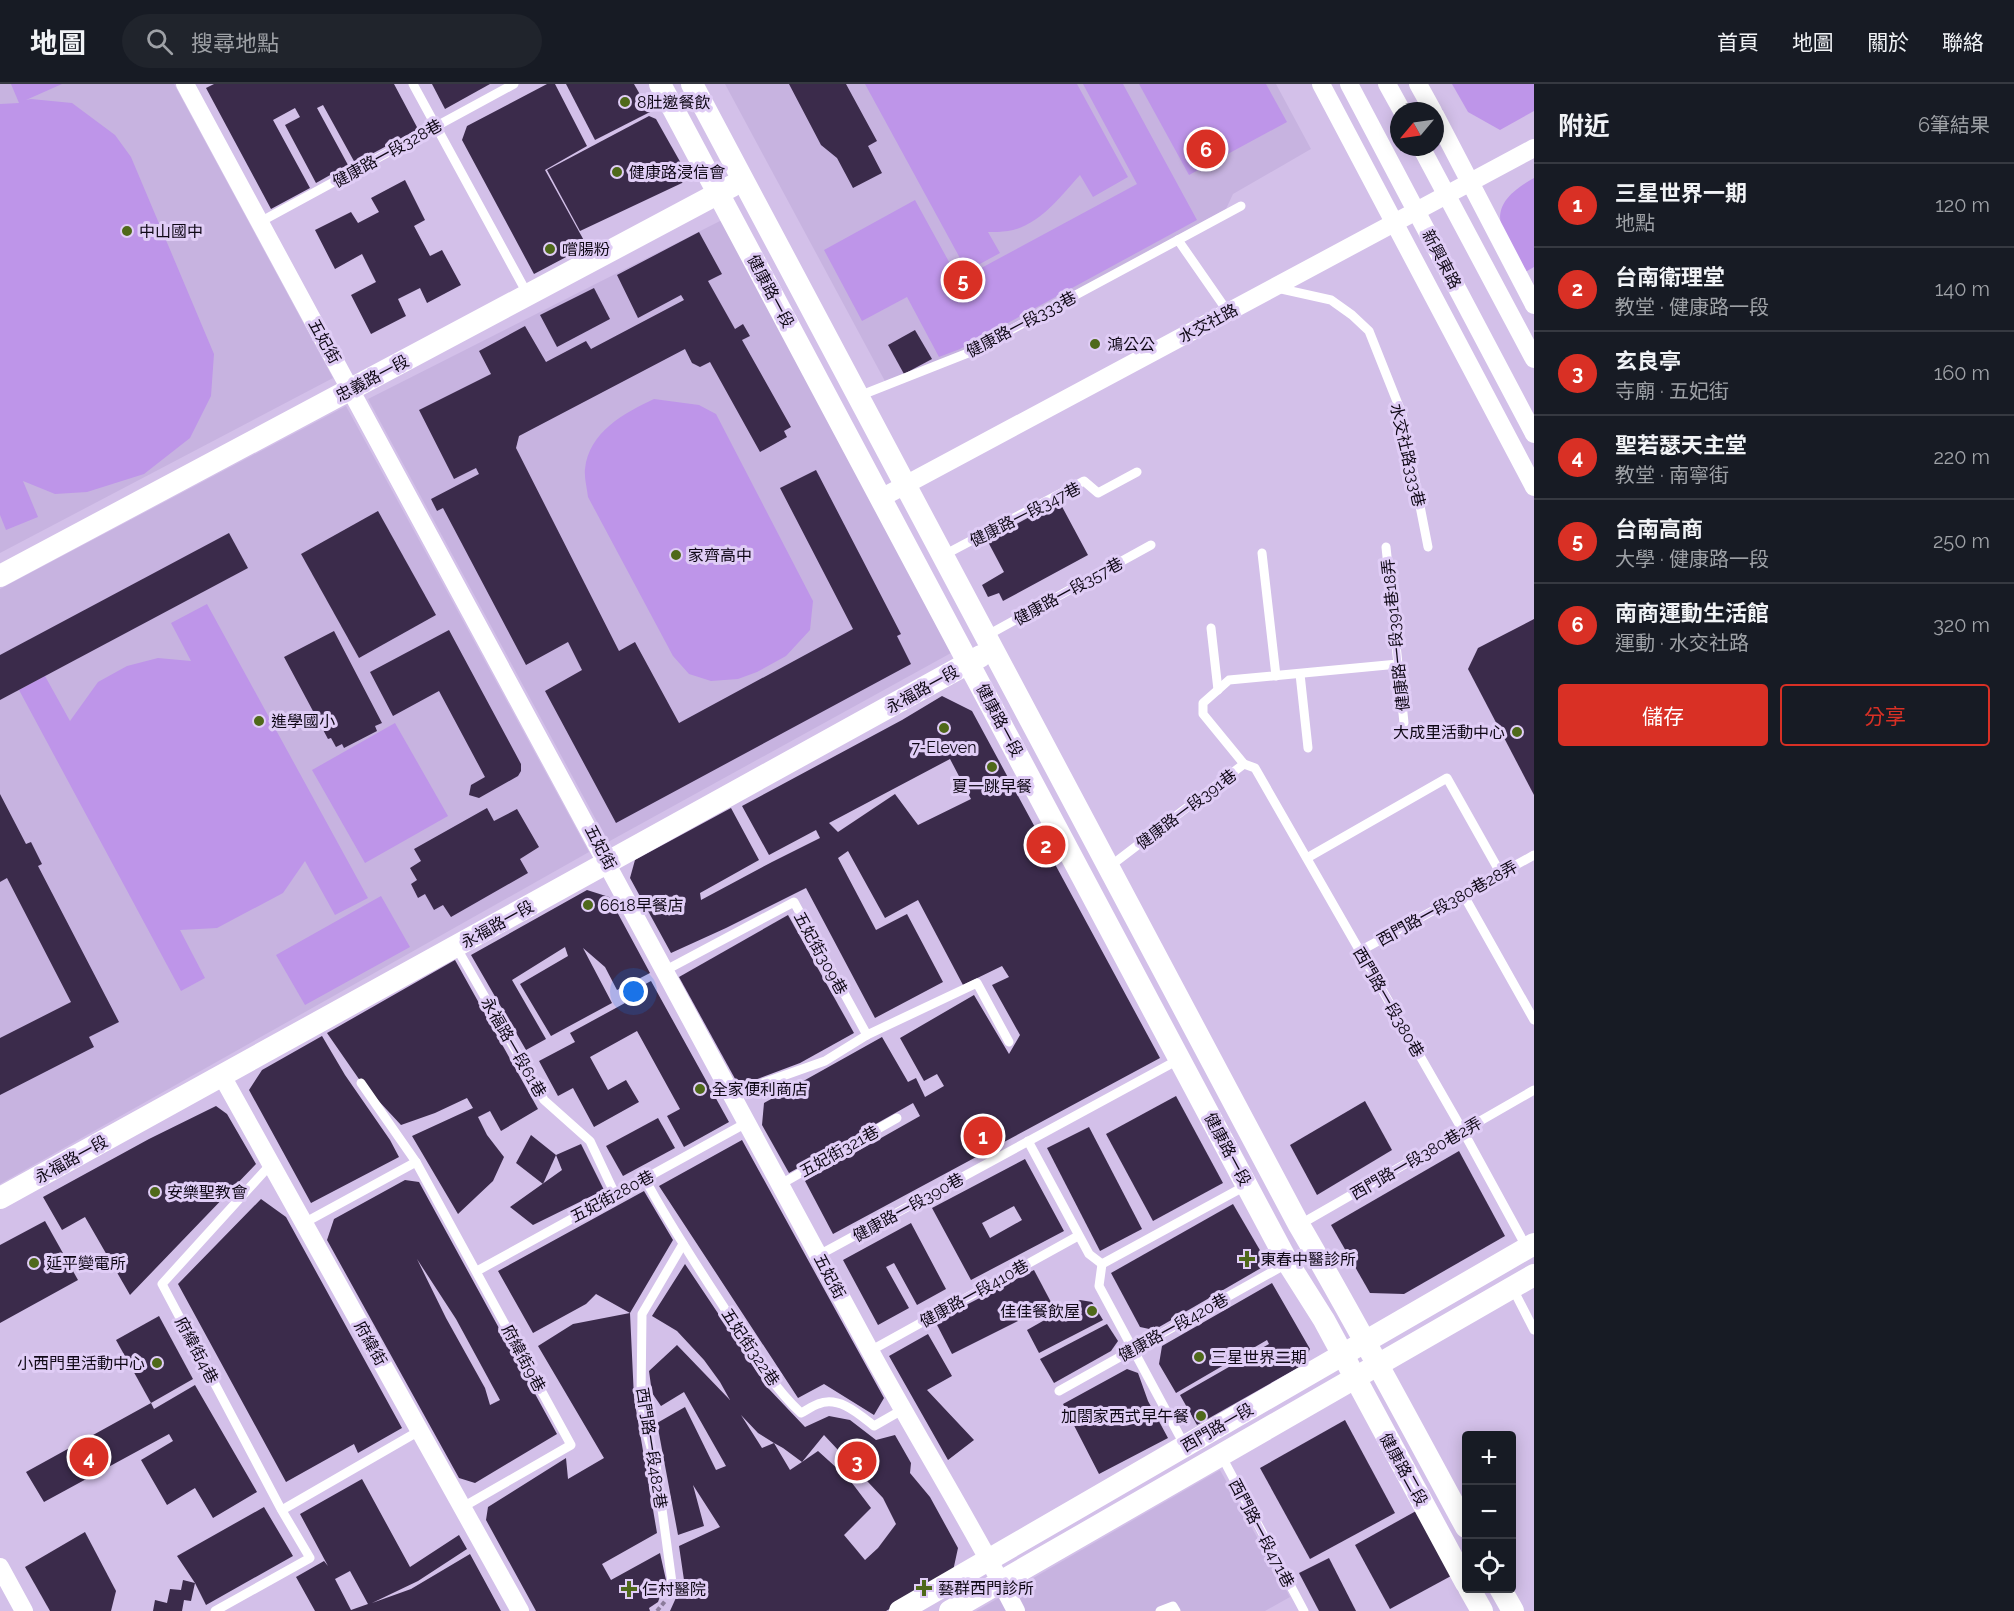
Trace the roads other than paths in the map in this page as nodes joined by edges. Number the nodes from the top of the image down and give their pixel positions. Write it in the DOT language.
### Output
graph roads {
  1 [pos="185,84"];
  2 [pos="413,84"];
  3 [pos="514,84"];
  4 [pos="660,84"];
  5 [pos="692,84"];
  6 [pos="1321,84"];
  7 [pos="1348,84"];
  8 [pos="1387,84"];
  9 [pos="1418,84"];
  10 [pos="1397,102"];
  11 [pos="1428,102"];
  12 [pos="437,127"];
  13 [pos="1444,132"];
  14 [pos="1534,148"];
  15 [pos="1426,156"];
  16 [pos="743,180"];
  17 [pos="1471,182"];
  18 [pos="718,193"];
  19 [pos="1447,194"];
  20 [pos="1241,206"];
  21 [pos="1417,211"];
  22 [pos="260,222"];
  23 [pos="1395,222"];
  24 [pos="1178,240"];
  25 [pos="1275,287"];
  26 [pos="528,295"];
  27 [pos="1534,304"];
  28 [pos="1228,312"];
  29 [pos="1534,359"];
  30 [pos="351,389"];
  31 [pos="859,396"];
  32 [pos="1534,434"];
  33 [pos="1137,472"];
  34 [pos="906,485"];
  35 [pos="1534,487"];
  36 [pos="881,498"];
  37 [pos="1151,545"];
  38 [pos="1386,547"];
  39 [pos="1428,547"];
  40 [pos="1263,553"];
  41 [pos="944,555"];
  42 [pos="0,576"];
  43 [pos="1211,628"];
  44 [pos="990,643"];
  45 [pos="969,663"];
  46 [pos="1398,664"];
  47 [pos="1300,674"];
  48 [pos="1276,676"];
  49 [pos="1218,690"];
  50 [pos="1404,723"];
  51 [pos="1308,748"];
  52 [pos="1244,764"];
  53 [pos="1534,855"];
  54 [pos="1307,858"];
  55 [pos="609,862"];
  56 [pos="1109,867"];
  57 [pos="1501,874"];
  58 [pos="1463,894"];
  59 [pos="1360,951"];
  60 [pos="459,952"];
  61 [pos="666,970"];
  62 [pos="1534,1020"];
  63 [pos="867,1035"];
  64 [pos="1009,1042"];
  65 [pos="1180,1059"];
  66 [pos="222,1076"];
  67 [pos="361,1083"];
  68 [pos="1534,1090"];
  69 [pos="732,1094"];
  70 [pos="897,1118"];
  71 [pos="748,1122"];
  72 [pos="1463,1131"];
  73 [pos="1028,1141"];
  74 [pos="416,1162"];
  75 [pos="271,1164"];
  76 [pos="645,1179"];
  77 [pos="781,1184"];
  78 [pos="1247,1185"];
  79 [pos="615,1194"];
  80 [pos="0,1198"];
  81 [pos="304,1223"];
  82 [pos="1299,1225"];
  83 [pos="1078,1236"];
  84 [pos="683,1244"];
  85 [pos="1530,1246"];
  86 [pos="819,1255"];
  87 [pos="1288,1263"];
  88 [pos="1102,1264"];
  89 [pos="477,1270"];
  90 [pos="1534,1275"];
  91 [pos="1512,1287"];
  92 [pos="1534,1330"];
  93 [pos="1365,1341"];
  94 [pos="1132,1349"];
  95 [pos="870,1350"];
  96 [pos="1343,1354"];
  97 [pos="1377,1364"];
  98 [pos="1355,1377"];
  99 [pos="1059,1391"];
  100 [pos="902,1410"];
  101 [pos="420,1431"];
  102 [pos="1185,1446"];
  103 [pos="1221,1455"];
  104 [pos="462,1508"];
  105 [pos="282,1510"];
  106 [pos="1462,1518"];
  107 [pos="989,1560"];
  108 [pos="0,1567"];
  109 [pos="1462,1574"];
  110 [pos="1001,1582"];
  111 [pos="673,1590"];
  112 [pos="1472,1593"];
  113 [pos="1503,1593"];
  114 [pos="24,1611"];
  115 [pos="215,1611"];
  116 [pos="520,1611"];
  117 [pos="900,1611"];
  118 [pos="951,1611"];
  119 [pos="1016,1611"];
  120 [pos="1160,1611"];
  121 [pos="1176,1611"];
  122 [pos="1304,1611"];
  123 [pos="1482,1611"];
  124 [pos="1513,1611"];
  1 -- 22 [label="street, 五妃街"];
  2 -- 12 [label="lane"];
  3 -- 12 [label="lane, 健康路一段328巷"];
  4 -- 18 [label="street, 健康路一段"];
  5 -- 16 [label="street, 健康路一段"];
  6 -- 23 [label="street, 新興東路"];
  7 -- 21 [label="street, 新興東路"];
  8 -- 10 [label="street"];
  9 -- 11 [label="street"];
  12 -- 22 [label="lane, 健康路一段328巷"];
  12 -- 26 [label="lane"];
  13 -- 17 [label="street"];
  14 -- 17 [label="street, 水交社路"];
  15 -- 19 [label="street"];
  16 -- 18 [label="street, 忠義路一段"];
  16 -- 31 [label="street, 健康路一段"];
  17 -- 19 [label="street, 水交社路"];
  17 -- 27 [label="street"];
  18 -- 26 [label="street, 忠義路一段"];
  18 -- 36 [label="street, 健康路一段"];
  19 -- 21 [label="street, 水交社路"];
  19 -- 29 [label="street"];
  20 -- 24 [label="lane, 健康路一段333巷"];
  21 -- 23 [label="street, 水交社路"];
  21 -- 32 [label="street, 新興東路"];
  22 -- 30 [label="street, 五妃街"];
  23 -- 25 [label="street, 水交社路"];
  23 -- 35 [label="street, 新興東路"];
  24 -- 28 [label="lane"];
  24 -- 31 [label="lane, 健康路一段333巷"];
  25 -- 28 [label="street, 水交社路"];
  25 -- 39 [label="lane, 水交社路333巷"];
  26 -- 30 [label="street, 忠義路一段"];
  28 -- 34 [label="street, 水交社路"];
  30 -- 42 [label="street, 忠義路一段"];
  30 -- 55 [label="street, 五妃街"];
  31 -- 34 [label="street, 健康路一段"];
  33 -- 41 [label="lane, 健康路一段347巷"];
  34 -- 36 [label="street, 水交社路"];
  34 -- 41 [label="street, 健康路一段"];
  36 -- 45 [label="street, 健康路一段"];
  37 -- 44 [label="lane, 健康路一段357巷"];
  38 -- 46 [label="lane, 健康路一段391巷18弄"];
  40 -- 48 [label="lane"];
  41 -- 44 [label="street, 健康路一段"];
  43 -- 49 [label="lane"];
  44 -- 45 [label="street, 永福路一段"];
  44 -- 56 [label="street, 健康路一段"];
  45 -- 55 [label="street, 永福路一段"];
  45 -- 65 [label="street, 健康路一段"];
  46 -- 47 [label="lane"];
  46 -- 50 [label="lane, 健康路一段391巷18弄"];
  47 -- 48 [label="lane"];
  47 -- 51 [label="lane"];
  48 -- 49 [label="lane"];
  49 -- 52 [label="lane, 健康路一段391巷"];
  52 -- 54 [label="lane, 西門路一段380巷"];
  52 -- 56 [label="lane, 健康路一段391巷"];
  53 -- 57 [label="lane, 西門路一段380巷28弄"];
  54 -- 57 [label="lane"];
  54 -- 59 [label="lane, 西門路一段380巷"];
  55 -- 61 [label="street, 五妃街"];
  55 -- 66 [label="street, 永福路一段"];
  56 -- 82 [label="street, 健康路一段"];
  57 -- 58 [label="lane, 西門路一段380巷28弄"];
  58 -- 59 [label="lane, 西門路一段380巷28弄"];
  58 -- 62 [label="lane"];
  59 -- 72 [label="lane, 西門路一段380巷"];
  60 -- 79 [label="lane, 永福路一段61巷"];
  61 -- 63 [label="lane, 五妃街309巷"];
  61 -- 69 [label="street, 五妃街"];
  63 -- 64 [label="lane"];
  63 -- 69 [label="lane"];
  65 -- 73 [label="lane, 健康路一段390巷"];
  65 -- 78 [label="street, 健康路一段"];
  66 -- 75 [label="street, 府緯街"];
  66 -- 80 [label="street, 永福路一段"];
  67 -- 74 [label="lane, 府緯街9巷"];
  68 -- 72 [label="lane, 西門路一段380巷2弄"];
  69 -- 71 [label="street, 五妃街"];
  70 -- 77 [label="lane, 五妃街321巷"];
  71 -- 76 [label="lane, 五妃街280巷"];
  71 -- 77 [label="street, 五妃街"];
  72 -- 82 [label="lane, 西門路一段380巷2弄"];
  72 -- 85 [label="lane, 西門路一段380巷"];
  73 -- 83 [label="lane"];
  73 -- 86 [label="lane, 健康路一段390巷"];
  74 -- 81 [label="lane"];
  74 -- 89 [label="lane, 府緯街9巷"];
  75 -- 81 [label="street, 府緯街"];
  75 -- 105 [label="lane, 府緯街4巷"];
  76 -- 79 [label="lane, 五妃街280巷"];
  76 -- 84 [label="lane, 五妃街322巷"];
  77 -- 86 [label="street, 五妃街"];
  78 -- 87 [label="street, 健康路一段"];
  78 -- 88 [label="lane"];
  79 -- 89 [label="lane, 五妃街280巷"];
  81 -- 101 [label="street, 府緯街"];
  82 -- 93 [label="street, 健康路一段"];
  83 -- 88 [label="lane"];
  83 -- 95 [label="lane, 健康路一段410巷"];
  84 -- 100 [label="lane, 五妃街322巷"];
  84 -- 111 [label="lane, 西門路一段482巷"];
  85 -- 93 [label="street, 西門路一段"];
  86 -- 95 [label="street, 五妃街"];
  87 -- 94 [label="lane, 健康路一段420巷"];
  87 -- 96 [label="street, 健康路一段"];
  88 -- 94 [label="lane"];
  89 -- 104 [label="lane, 府緯街9巷"];
  90 -- 91 [label="street, 西門路一段"];
  91 -- 92 [label="lane"];
  91 -- 97 [label="street, 西門路一段"];
  93 -- 96 [label="street, 西門路一段"];
  93 -- 97 [label="street, 健康路二段"];
  94 -- 99 [label="lane, 健康路一段420巷"];
  94 -- 102 [label="lane"];
  95 -- 100 [label="street, 五妃街"];
  96 -- 98 [label="street, 健康路二段"];
  96 -- 102 [label="street, 西門路一段"];
  97 -- 98 [label="street, 西門路一段"];
  97 -- 106 [label="street, 健康路二段"];
  98 -- 103 [label="street, 西門路一段"];
  98 -- 109 [label="street, 健康路二段"];
  100 -- 107 [label="street, 五妃街"];
  101 -- 104 [label="street, 府緯街"];
  101 -- 105 [label="lane"];
  102 -- 107 [label="street, 西門路一段"];
  103 -- 110 [label="street, 西門路一段"];
  103 -- 122 [label="lane, 西門路一段471巷"];
  104 -- 116 [label="street, 府緯街"];
  105 -- 115 [label="lane, 府緯街4巷"];
  107 -- 110 [label="street, 五妃街"];
  107 -- 117 [label="street, 西門路一段"];
  108 -- 114 [label="street"];
  110 -- 118 [label="street, 西門路一段"];
  110 -- 119 [label="street, 五妃街"];
  112 -- 123 [label="street"];
  113 -- 124 [label="street"];
  120 -- 121 [label="lane"];
}
